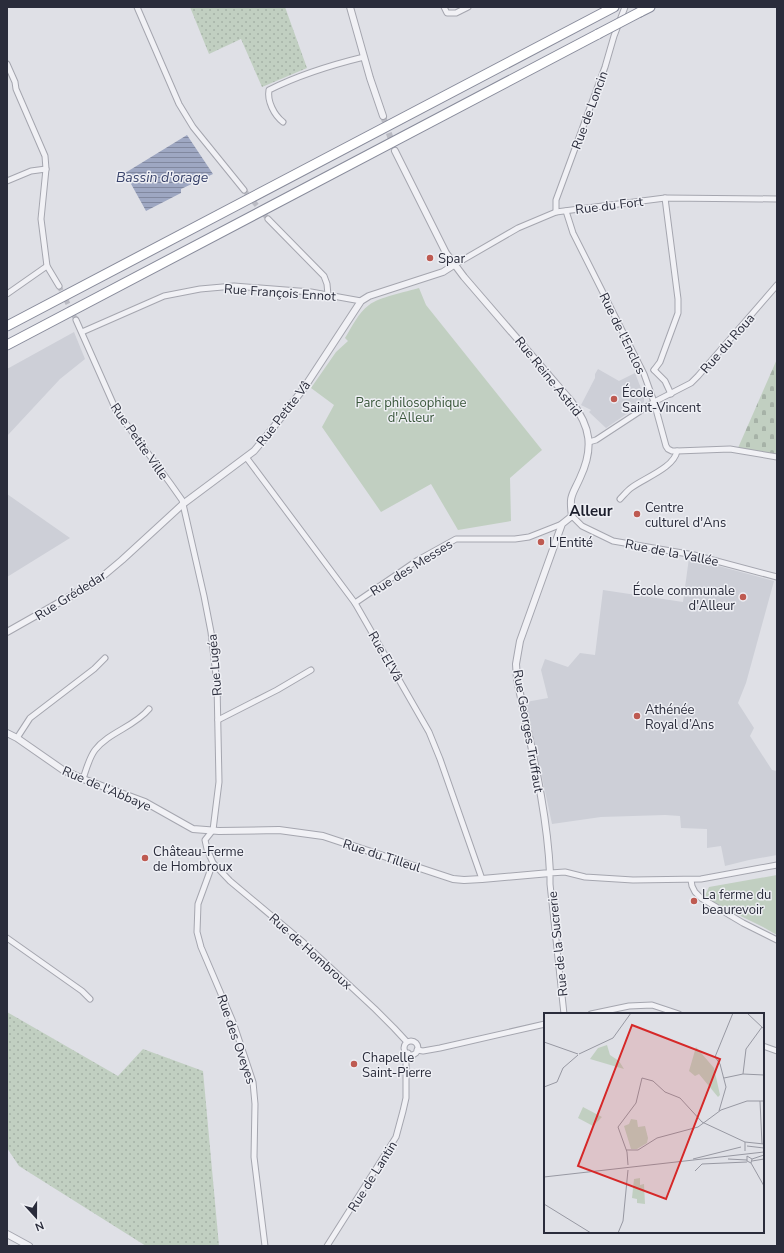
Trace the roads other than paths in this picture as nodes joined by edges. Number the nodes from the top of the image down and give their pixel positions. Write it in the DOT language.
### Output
graph roads {
  1 [pos="137,7"];
  2 [pos="350,7"];
  3 [pos="444,7"];
  4 [pos="468,7"];
  5 [pos="614,7"];
  6 [pos="625,7"];
  7 [pos="650,7"];
  8 [pos="364,57"];
  9 [pos="7,64"];
  10 [pos="383,116"];
  11 [pos="283,122"];
  12 [pos="395,151"];
  13 [pos="46,170"];
  14 [pos="7,181"];
  15 [pos="244,190"];
  16 [pos="665,198"];
  17 [pos="777,199"];
  18 [pos="566,211"];
  19 [pos="556,212"];
  20 [pos="268,219"];
  21 [pos="454,265"];
  22 [pos="47,266"];
  23 [pos="777,285"];
  24 [pos="59,286"];
  25 [pos="7,294"];
  26 [pos="328,295"];
  27 [pos="361,301"];
  28 [pos="76,320"];
  29 [pos="7,326"];
  30 [pos="82,332"];
  31 [pos="7,344"];
  32 [pos="654,370"];
  33 [pos="644,374"];
  34 [pos="671,394"];
  35 [pos="654,402"];
  36 [pos="589,442"];
  37 [pos="677,451"];
  38 [pos="246,457"];
  39 [pos="777,457"];
  40 [pos="620,499"];
  41 [pos="183,504"];
  42 [pos="572,516"];
  43 [pos="562,524"];
  44 [pos="777,577"];
  45 [pos="355,603"];
  46 [pos="7,632"];
  47 [pos="105,658"];
  48 [pos="311,670"];
  49 [pos="149,709"];
  50 [pos="218,720"];
  51 [pos="7,734"];
  52 [pos="18,738"];
  53 [pos="83,779"];
  54 [pos="213,830"];
  55 [pos="213,863"];
  56 [pos="777,865"];
  57 [pos="550,873"];
  58 [pos="482,879"];
  59 [pos="691,880"];
  60 [pos="7,938"];
  61 [pos="777,940"];
  62 [pos="90,1000"];
  63 [pos="564,1013"];
  64 [pos="596,1013"];
  65 [pos="676,1013"];
  66 [pos="544,1024"];
  67 [pos="407,1042"];
  68 [pos="764,1046"];
  69 [pos="417,1050"];
  70 [pos="777,1051"];
  71 [pos="408,1053"];
  72 [pos="7,1234"];
  73 [pos="29,1246"];
  74 [pos="265,1246"];
  75 [pos="327,1246"];
  1 -- 15 [label="street"];
  2 -- 8 [label="street"];
  3 -- 4 [label="street"];
  5 -- 29 [label="highway"];
  6 -- 19 [label="street, Rue de Loncin"];
  7 -- 31 [label="highway, bridge"];
  8 -- 10 [label="street"];
  8 -- 11 [label="street"];
  9 -- 13 [label="street"];
  12 -- 21 [label="street, Rue Reine Astrid"];
  13 -- 14 [label="street"];
  13 -- 22 [label="street"];
  16 -- 17 [label="street, Rue du Fort"];
  16 -- 18 [label="street, Rue du Fort"];
  16 -- 32 [label="street"];
  18 -- 19 [label="street, Rue du Fort"];
  18 -- 33 [label="street, Rue de l'Enclos"];
  19 -- 21 [label="street, Rue du Fort"];
  20 -- 26 [label="street"];
  21 -- 27 [label="street"];
  21 -- 36 [label="street, Rue Reine Astrid"];
  22 -- 24 [label="street"];
  22 -- 25 [label="street"];
  23 -- 34 [label="street, Rue du Roua"];
  26 -- 27 [label="street, Rue François Ennot"];
  26 -- 30 [label="street, Rue François Ennot"];
  27 -- 38 [label="street, Rue Petite Vâ"];
  28 -- 30 [label="street, Rue Petite Ville"];
  30 -- 41 [label="street, Rue Petite Ville"];
  32 -- 33 [label="street"];
  32 -- 34 [label="street"];
  33 -- 35 [label="street, Rue de l'Enclos"];
  34 -- 35 [label="street, Rue du Roua"];
  35 -- 36 [label="street, Rue du Roua"];
  35 -- 37 [label="street, Rue de l'Enclos"];
  36 -- 42 [label="street, Rue Reine Astrid"];
  37 -- 39 [label="street"];
  37 -- 40 [label="street"];
  38 -- 41 [label="street, Rue Petite Vâ"];
  38 -- 45 [label="street, Rue El'Vâ"];
  41 -- 46 [label="street, Rue Grédedar"];
  41 -- 50 [label="street, Rue Lugéa"];
  42 -- 43 [label="street"];
  42 -- 44 [label="street, Rue de la Vallée"];
  43 -- 45 [label="street, Rue des Messes"];
  43 -- 57 [label="street, Rue Georges Truffaut"];
  45 -- 58 [label="street, Rue El'Vâ"];
  47 -- 52 [label="street"];
  48 -- 50 [label="street"];
  49 -- 53 [label="street"];
  50 -- 54 [label="street, Rue Lugéa"];
  51 -- 52 [label="street, Rue de l'Abbaye"];
  52 -- 53 [label="street, Rue de l'Abbaye"];
  53 -- 54 [label="street, Rue de l'Abbaye"];
  54 -- 55 [label="street, Rue Lugéa"];
  54 -- 58 [label="street, Rue du Tilleul"];
  55 -- 67 [label="street, Rue de Hombroux"];
  55 -- 74 [label="street, Rue des Oveyes"];
  56 -- 59 [label="street"];
  57 -- 58 [label="street, Rue du Tilleul"];
  57 -- 59 [label="street"];
  57 -- 63 [label="street, Rue de la Sucrerie"];
  59 -- 61 [label="street"];
  60 -- 62 [label="street"];
  64 -- 65 [label="street"];
  66 -- 69 [label="street"];
  67 -- 69 [label="street"];
  67 -- 71 [label="street"];
  68 -- 70 [label="street"];
  69 -- 71 [label="street"];
  71 -- 75 [label="street, Rue de Lantin"];
  72 -- 73 [label="street"];
}
